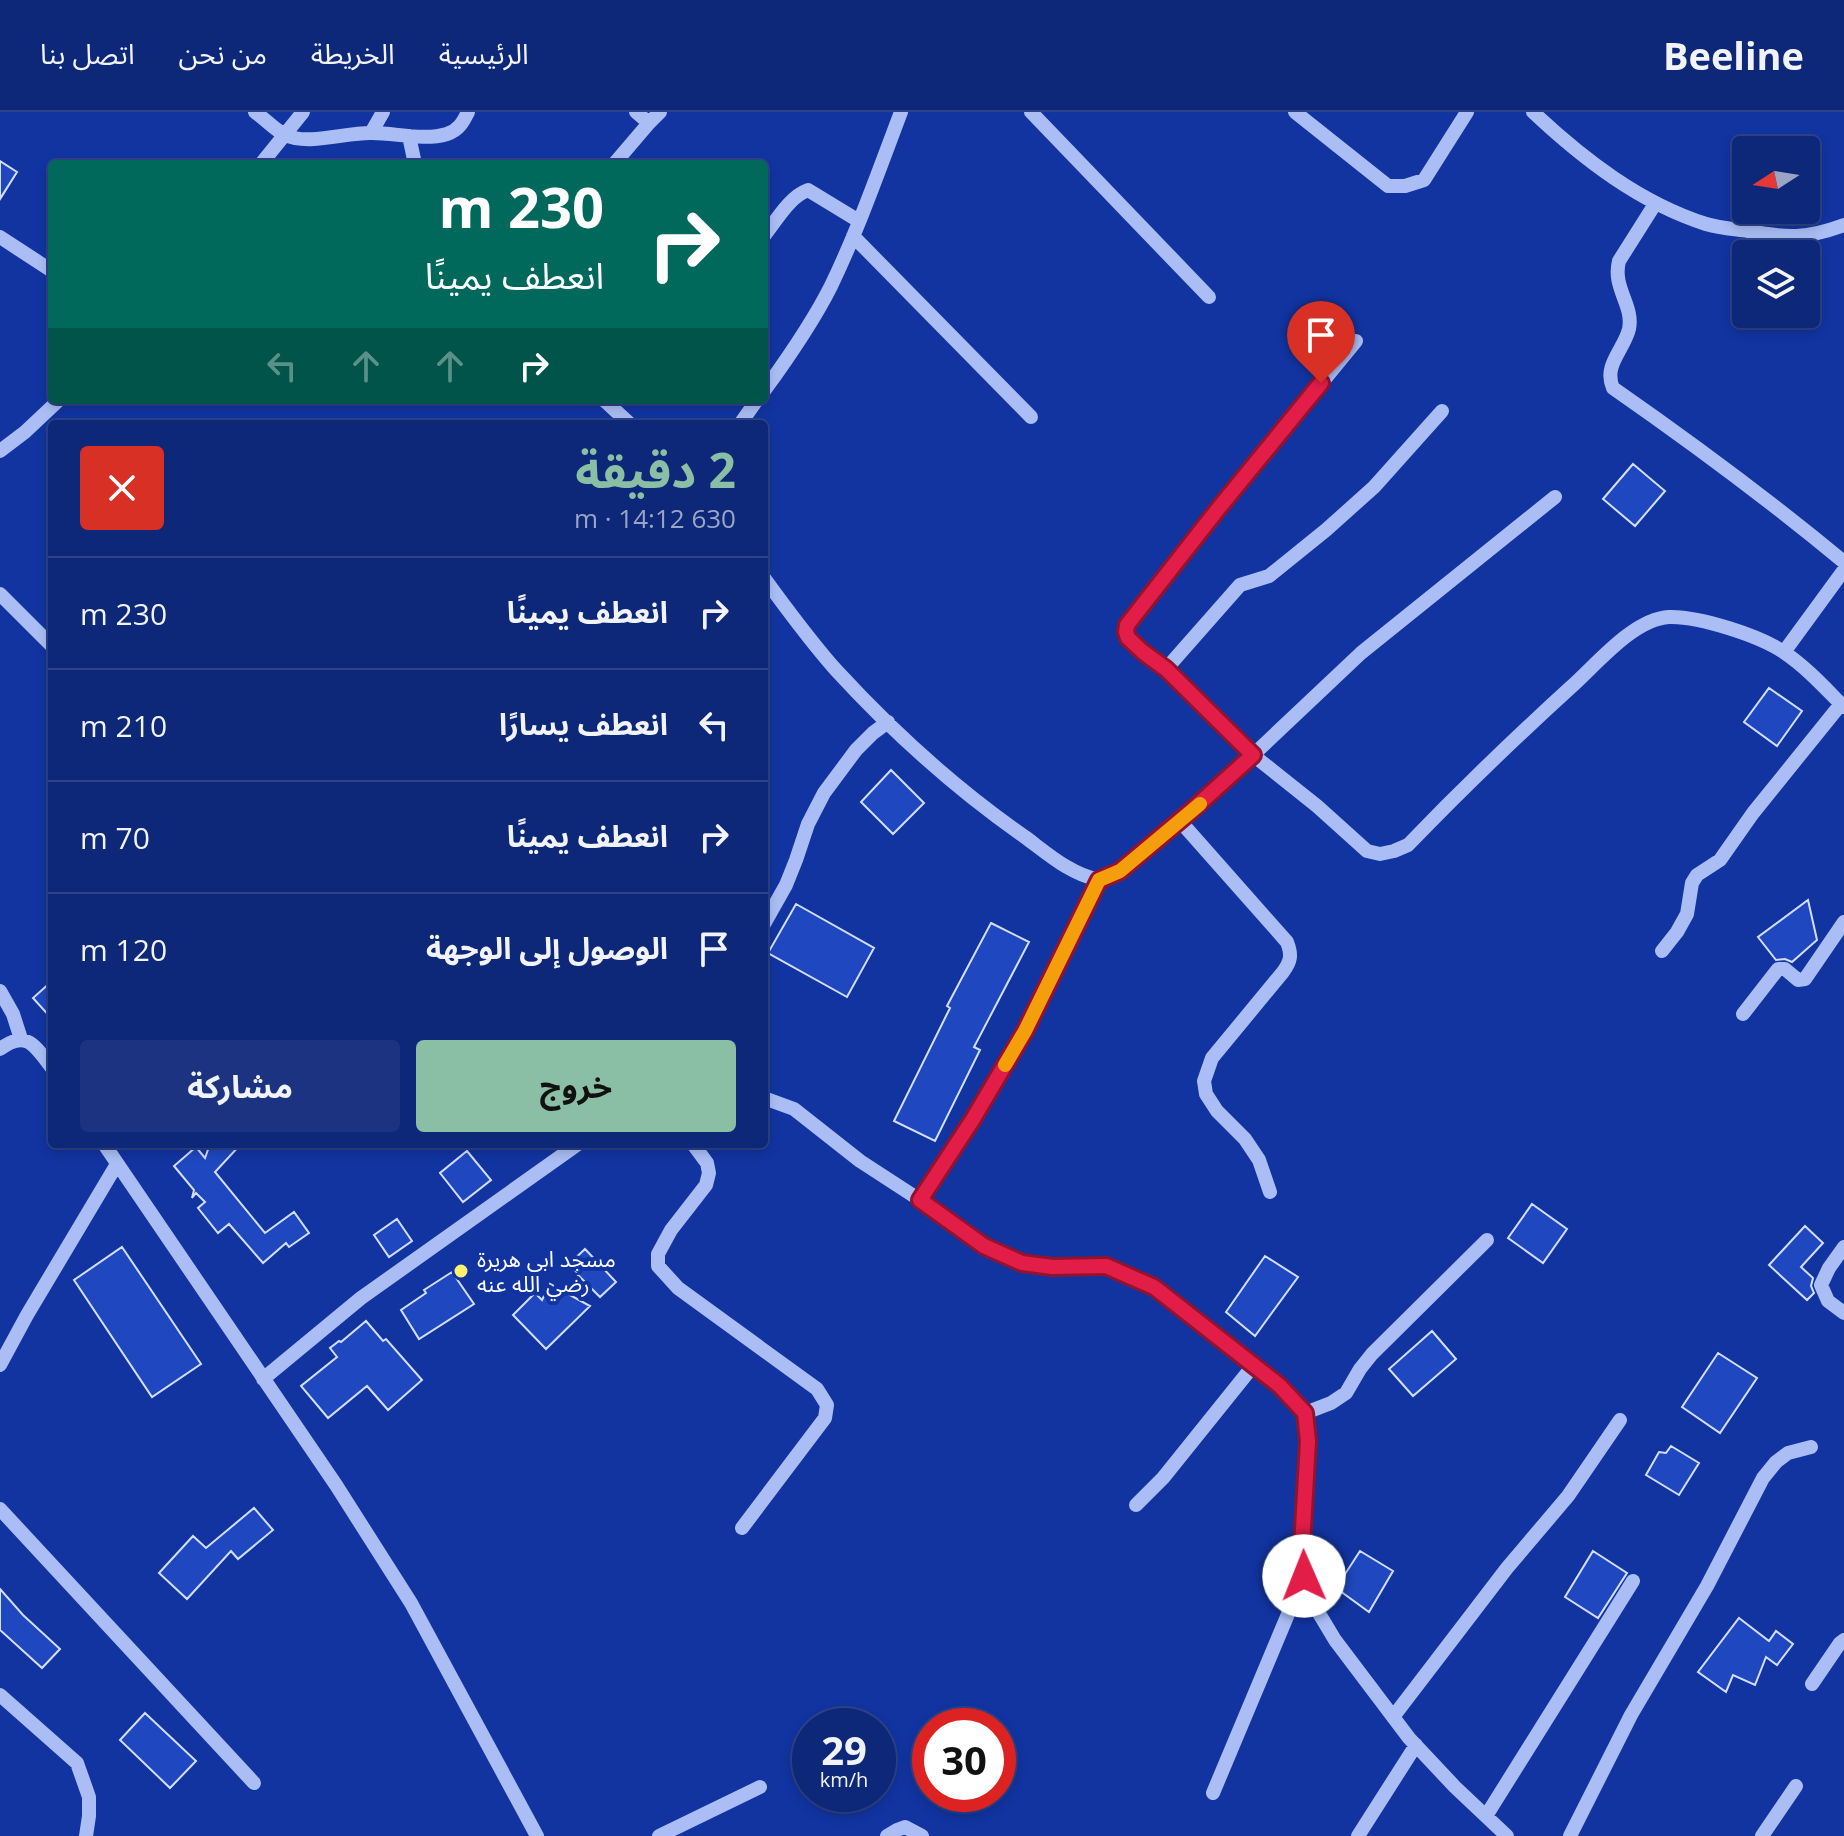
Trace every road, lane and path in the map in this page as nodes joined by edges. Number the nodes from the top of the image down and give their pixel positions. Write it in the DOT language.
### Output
graph roads {
  1 [pos="255,112"];
  2 [pos="303,112"];
  3 [pos="383,112"];
  4 [pos="468,112"];
  5 [pos="636,112"];
  6 [pos="660,112"];
  7 [pos="901,112"];
  8 [pos="1031,112"];
  9 [pos="1295,112"];
  10 [pos="1467,112"];
  11 [pos="1533,112"];
  12 [pos="649,123"];
  13 [pos="371,133"];
  14 [pos="286,135"];
  15 [pos="409,136"];
  16 [pos="264,160"];
  17 [pos="414,160"];
  18 [pos="617,160"];
  19 [pos="1655,204"];
  20 [pos="859,221"];
  21 [pos="1844,225"];
  22 [pos="768,231"];
  23 [pos="853,236"];
  24 [pos="0,237"];
  25 [pos="48,268"];
  26 [pos="1209,297"];
  27 [pos="1356,341"];
  28 [pos="768,386"];
  29 [pos="55,404"];
  30 [pos="608,404"];
  31 [pos="1442,411"];
  32 [pos="1031,417"];
  33 [pos="626,420"];
  34 [pos="0,451"];
  35 [pos="1555,497"];
  36 [pos="1844,562"];
  37 [pos="1844,570"];
  38 [pos="768,583"];
  39 [pos="0,594"];
  40 [pos="48,642"];
  41 [pos="1784,652"];
  42 [pos="1166,669"];
  43 [pos="1842,706"];
  44 [pos="888,722"];
  45 [pos="1253,755"];
  46 [pos="1180,821"];
  47 [pos="1099,880"];
  48 [pos="768,917"];
  49 [pos="1844,922"];
  50 [pos="1662,951"];
  51 [pos="0,991"];
  52 [pos="1743,1014"];
  53 [pos="21,1039"];
  54 [pos="0,1049"];
  55 [pos="48,1063"];
  56 [pos="768,1099"];
  57 [pos="107,1148"];
  58 [pos="572,1148"];
  59 [pos="696,1148"];
  60 [pos="117,1164"];
  61 [pos="1270,1192"];
  62 [pos="920,1200"];
  63 [pos="1487,1240"];
  64 [pos="1844,1247"];
  65 [pos="1844,1313"];
  66 [pos="0,1365"];
  67 [pos="1253,1366"];
  68 [pos="263,1379"];
  69 [pos="1305,1413"];
  70 [pos="1620,1420"];
  71 [pos="1811,1447"];
  72 [pos="1136,1505"];
  73 [pos="0,1509"];
  74 [pos="742,1528"];
  75 [pos="1304,1576"];
  76 [pos="1633,1581"];
  77 [pos="1844,1640"];
  78 [pos="1812,1684"];
  79 [pos="0,1695"];
  80 [pos="1393,1717"];
  81 [pos="1416,1745"];
  82 [pos="254,1783"];
  83 [pos="1796,1786"];
  84 [pos="760,1787"];
  85 [pos="1213,1793"];
  86 [pos="1486,1816"];
  87 [pos="86,1836"];
  88 [pos="537,1836"];
  89 [pos="659,1836"];
  90 [pos="887,1836"];
  91 [pos="922,1836"];
  92 [pos="1358,1836"];
  93 [pos="1507,1836"];
  94 [pos="1570,1836"];
  95 [pos="1762,1836"];
  1 -- 14 [label="street"];
  2 -- 14 [label="street"];
  3 -- 13 [label="street"];
  4 -- 15 [label="street"];
  5 -- 12 [label="street"];
  6 -- 12 [label="street"];
  7 -- 20 [label="street"];
  8 -- 26 [label="street"];
  9 -- 10 [label="street"];
  11 -- 19 [label="street"];
  12 -- 18 [label="street"];
  13 -- 14 [label="street"];
  13 -- 15 [label="street"];
  14 -- 16 [label="street"];
  15 -- 17 [label="street"];
  19 -- 21 [label="street"];
  19 -- 36 [label="street"];
  20 -- 22 [label="street"];
  20 -- 23 [label="street"];
  23 -- 28 [label="street"];
  23 -- 32 [label="street"];
  24 -- 25 [label="street"];
  27 -- 42 [label="street"];
  29 -- 34 [label="street"];
  30 -- 33 [label="street"];
  31 -- 42 [label="street"];
  35 -- 45 [label="street"];
  37 -- 41 [label="street"];
  38 -- 44 [label="street"];
  39 -- 40 [label="street"];
  41 -- 43 [label="street"];
  41 -- 45 [label="street"];
  42 -- 45 [label="street"];
  43 -- 50 [label="street"];
  44 -- 47 [label="street"];
  44 -- 48 [label="street"];
  45 -- 46 [label="street"];
  46 -- 47 [label="street"];
  46 -- 61 [label="street"];
  47 -- 62 [label="street"];
  49 -- 52 [label="street"];
  51 -- 53 [label="street"];
  53 -- 54 [label="street"];
  53 -- 55 [label="street"];
  56 -- 62 [label="street"];
  57 -- 60 [label="street"];
  58 -- 68 [label="street"];
  59 -- 74 [label="street"];
  60 -- 66 [label="street"];
  60 -- 68 [label="street"];
  62 -- 67 [label="street"];
  63 -- 69 [label="street"];
  64 -- 65 [label="street"];
  67 -- 69 [label="street"];
  67 -- 72 [label="street"];
  68 -- 88 [label="street"];
  69 -- 75 [label="street"];
  70 -- 80 [label="street"];
  71 -- 94 [label="street"];
  73 -- 82 [label="street"];
  75 -- 80 [label="street"];
  75 -- 85 [label="street"];
  76 -- 86 [label="street"];
  77 -- 78 [label="street"];
  79 -- 87 [label="street"];
  80 -- 81 [label="street"];
  81 -- 86 [label="street"];
  81 -- 92 [label="street"];
  83 -- 95 [label="street"];
  84 -- 89 [label="street"];
  86 -- 93 [label="street"];
  90 -- 91 [label="street"];
}
